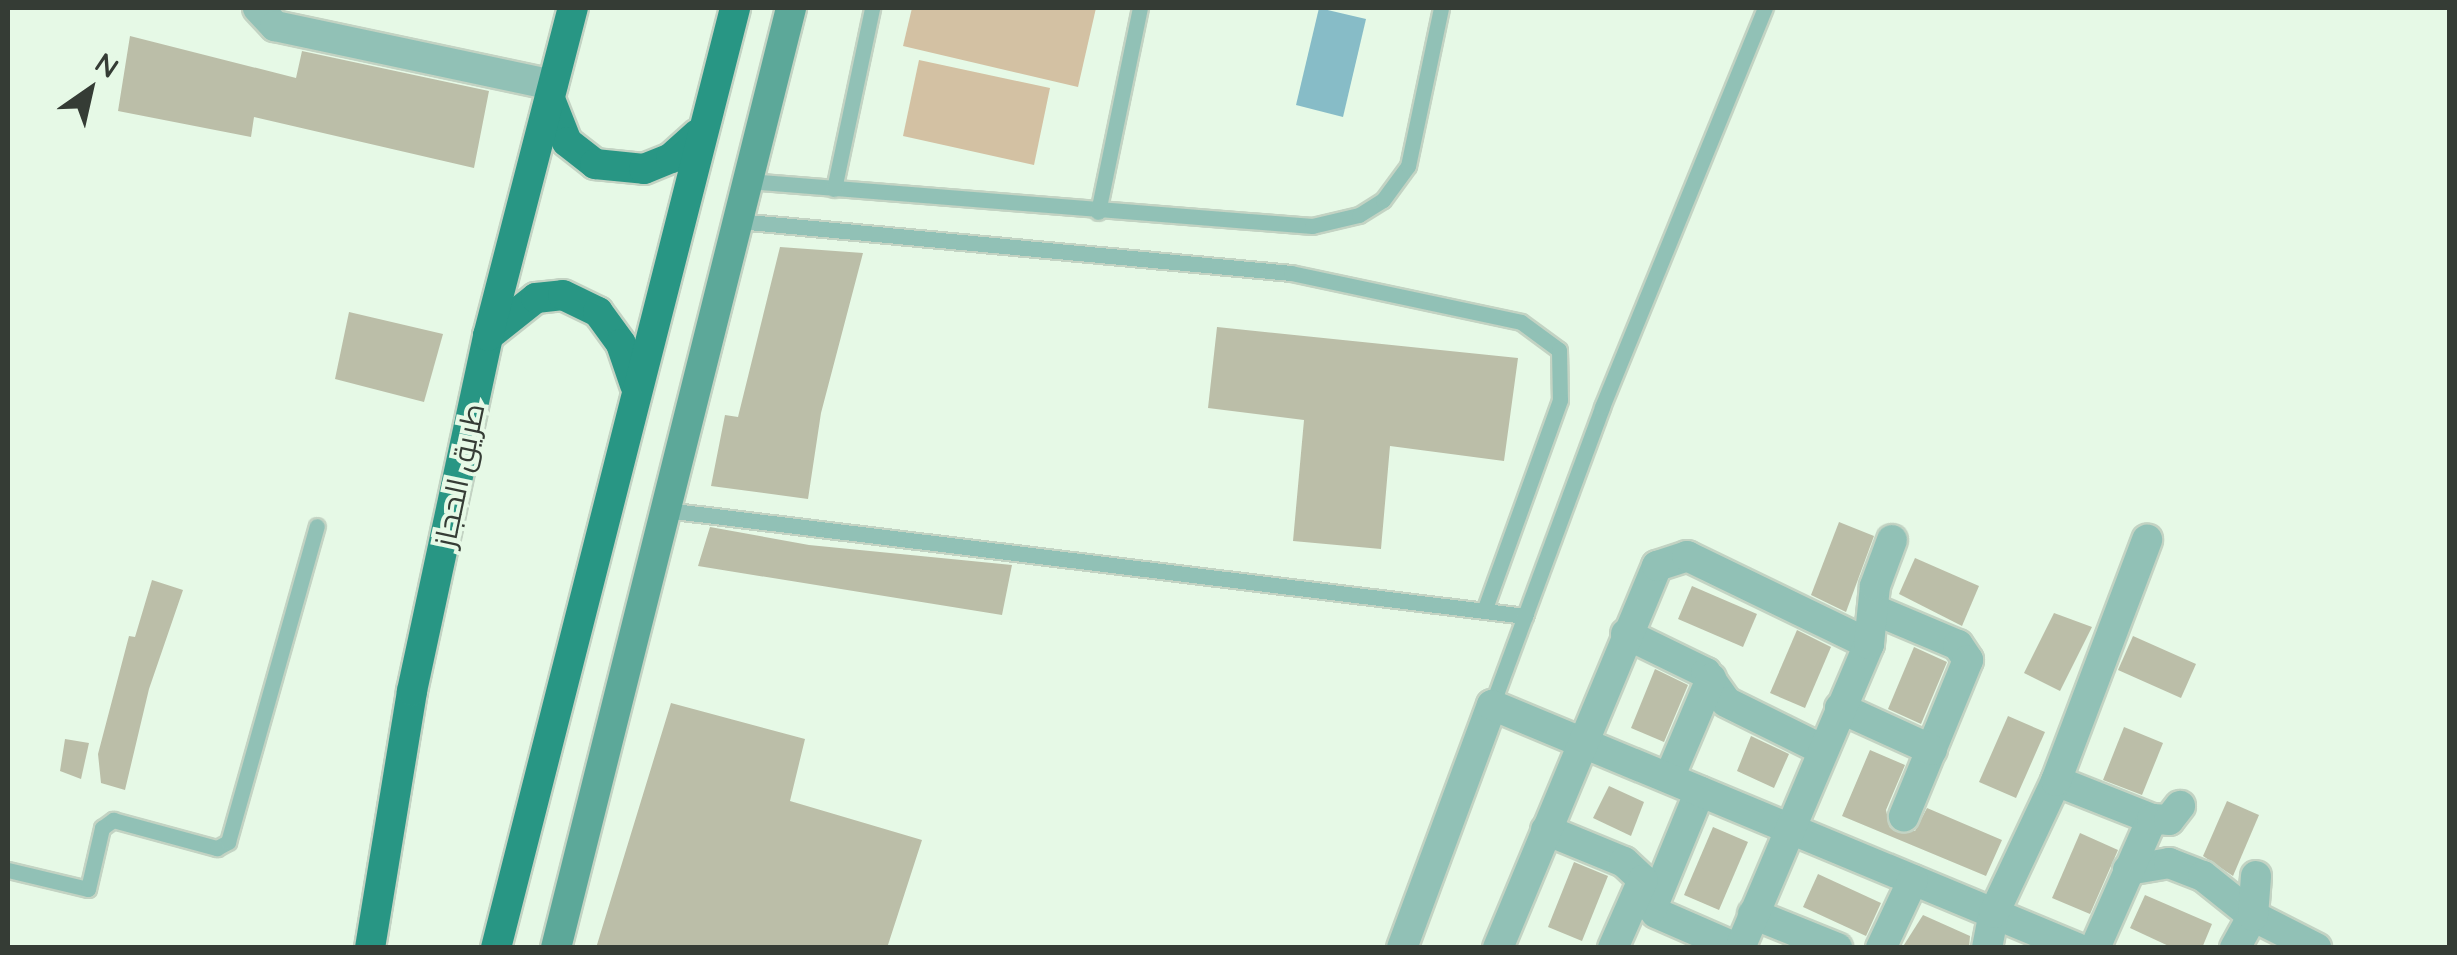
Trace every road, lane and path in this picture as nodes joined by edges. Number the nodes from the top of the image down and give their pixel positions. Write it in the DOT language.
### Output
graph roads {
  1 [pos="258,8"];
  2 [pos="574,8"];
  3 [pos="735,8"];
  4 [pos="791,8"];
  5 [pos="872,8"];
  6 [pos="1140,8"];
  7 [pos="1441,8"];
  8 [pos="1764,8"];
  9 [pos="551,92"];
  10 [pos="698,134"];
  11 [pos="748,182"];
  12 [pos="834,189"];
  13 [pos="1098,212"];
  14 [pos="738,220"];
  15 [pos="488,336"];
  16 [pos="636,388"];
  17 [pos="666,510"];
  18 [pos="317,526"];
  19 [pos="1892,540"];
  20 [pos="2146,540"];
  21 [pos="1875,610"];
  22 [pos="1484,611"];
  23 [pos="1525,616"];
  24 [pos="1626,634"];
  25 [pos="1869,644"];
  26 [pos="1711,679"];
  27 [pos="1492,704"];
  28 [pos="1840,708"];
  29 [pos="1582,742"];
  30 [pos="1821,750"];
  31 [pos="1932,750"];
  32 [pos="1669,778"];
  33 [pos="2056,781"];
  34 [pos="1700,792"];
  35 [pos="1904,816"];
  36 [pos="1786,827"];
  37 [pos="1546,830"];
  38 [pos="8,870"];
  39 [pos="2128,870"];
  40 [pos="2256,876"];
  41 [pos="1914,880"];
  42 [pos="1647,894"];
  43 [pos="1994,913"];
  44 [pos="1753,914"];
  45 [pos="2253,916"];
  46 [pos="370,948"];
  47 [pos="496,948"];
  48 [pos="556,948"];
  49 [pos="1402,948"];
  50 [pos="1498,948"];
  51 [pos="1613,948"];
  52 [pos="1738,948"];
  53 [pos="1838,948"];
  54 [pos="1882,948"];
  55 [pos="1987,948"];
  56 [pos="2077,948"];
  57 [pos="2095,948"];
  58 [pos="2235,948"];
  59 [pos="2316,948"];
  1 -- 9 [label="street"];
  2 -- 9 [label="main road, طريق الحجاز"];
  3 -- 10 [label="main road"];
  4 -- 11 [label="main road"];
  5 -- 12 [label="lane"];
  6 -- 13 [label="lane"];
  7 -- 13 [label="lane"];
  8 -- 23 [label="lane"];
  9 -- 10 [label="main road"];
  9 -- 15 [label="main road, طريق الحجاز"];
  10 -- 16 [label="main road"];
  11 -- 12 [label="lane"];
  11 -- 14 [label="main road"];
  12 -- 13 [label="lane"];
  14 -- 17 [label="main road"];
  14 -- 22 [label="lane"];
  15 -- 16 [label="main road"];
  15 -- 46 [label="main road, طريق الحجاز"];
  16 -- 47 [label="main road"];
  17 -- 22 [label="lane"];
  17 -- 48 [label="main road"];
  18 -- 38 [label="lane"];
  19 -- 21 [label="street"];
  20 -- 33 [label="street"];
  21 -- 25 [label="street"];
  21 -- 31 [label="street"];
  22 -- 23 [label="lane"];
  23 -- 27 [label="lane"];
  24 -- 25 [label="street"];
  24 -- 26 [label="street"];
  24 -- 29 [label="street"];
  25 -- 28 [label="street"];
  26 -- 30 [label="street"];
  26 -- 32 [label="street"];
  27 -- 29 [label="street"];
  27 -- 49 [label="street"];
  28 -- 30 [label="street"];
  28 -- 31 [label="street"];
  29 -- 32 [label="street"];
  29 -- 37 [label="street"];
  30 -- 36 [label="street"];
  31 -- 35 [label="street"];
  32 -- 34 [label="street"];
  33 -- 39 [label="street"];
  33 -- 43 [label="street"];
  34 -- 36 [label="street"];
  34 -- 42 [label="street"];
  36 -- 41 [label="street"];
  36 -- 44 [label="street"];
  37 -- 42 [label="street"];
  37 -- 50 [label="street"];
  39 -- 45 [label="street"];
  39 -- 57 [label="street"];
  40 -- 45 [label="street"];
  41 -- 43 [label="street"];
  41 -- 54 [label="street"];
  42 -- 51 [label="street"];
  42 -- 52 [label="street"];
  43 -- 55 [label="street"];
  43 -- 56 [label="street"];
  44 -- 52 [label="street"];
  44 -- 53 [label="street"];
  45 -- 58 [label="street"];
  45 -- 59 [label="street"];
}
